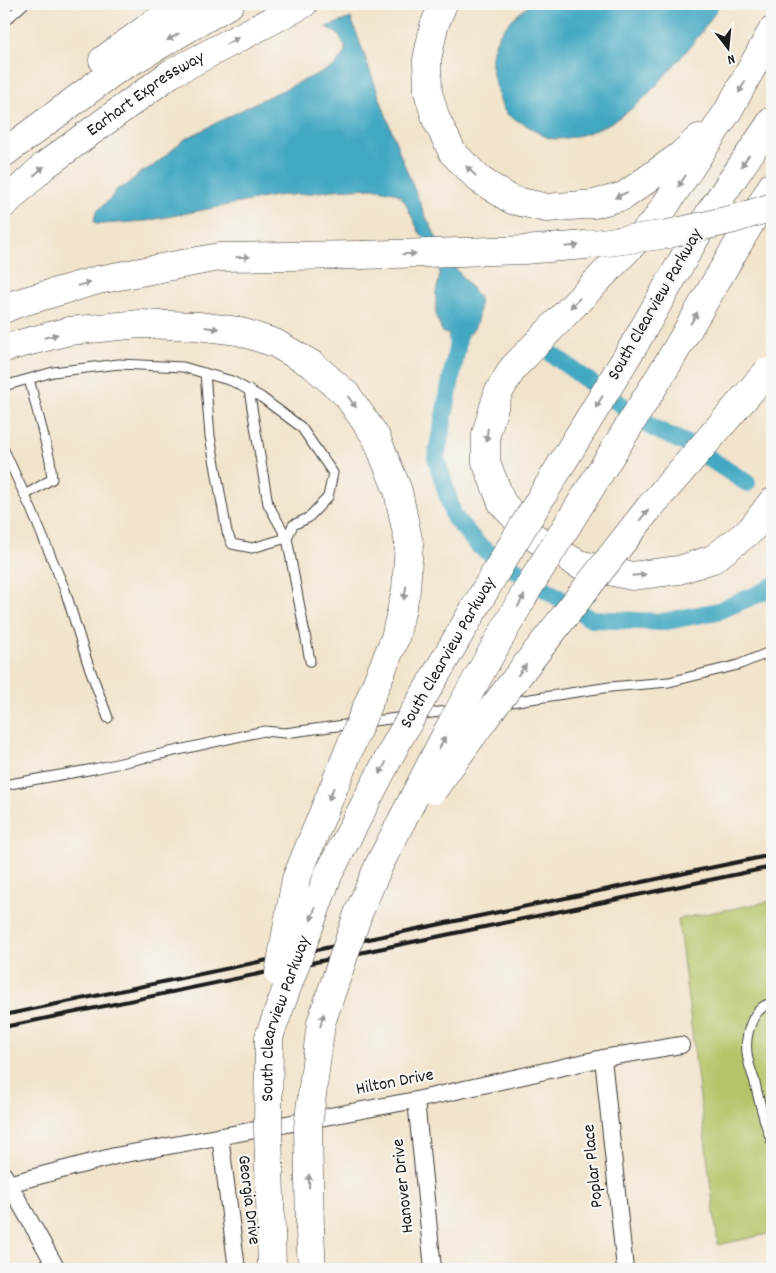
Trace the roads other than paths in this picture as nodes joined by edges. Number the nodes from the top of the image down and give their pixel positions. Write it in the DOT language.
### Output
graph roads {
  1 [pos="24,4"];
  2 [pos="181,4"];
  3 [pos="230,4"];
  4 [pos="303,4"];
  5 [pos="443,4"];
  6 [pos="4,22"];
  7 [pos="772,31"];
  8 [pos="728,111"];
  9 [pos="772,121"];
  10 [pos="4,146"];
  11 [pos="4,153"];
  12 [pos="772,186"];
  13 [pos="4,204"];
  14 [pos="772,207"];
  15 [pos="4,309"];
  16 [pos="4,348"];
  17 [pos="770,369"];
  18 [pos="205,373"];
  19 [pos="29,379"];
  20 [pos="4,386"];
  21 [pos="249,390"];
  22 [pos="4,450"];
  23 [pos="25,495"];
  24 [pos="772,502"];
  25 [pos="287,538"];
  26 [pos="772,651"];
  27 [pos="310,661"];
  28 [pos="486,706"];
  29 [pos="467,708"];
  30 [pos="108,718"];
  31 [pos="4,785"];
  32 [pos="379,865"];
  33 [pos="772,1003"];
  34 [pos="269,1038"];
  35 [pos="681,1045"];
  36 [pos="603,1058"];
  37 [pos="416,1100"];
  38 [pos="220,1136"];
  39 [pos="772,1142"];
  40 [pos="5,1181"];
  41 [pos="57,1269"];
  42 [pos="237,1269"];
  43 [pos="272,1269"];
  44 [pos="312,1269"];
  45 [pos="433,1269"];
  46 [pos="626,1269"];
  1 -- 6 [label="lane"];
  2 -- 10 [label="highway"];
  3 -- 11 [label="highway, Earhart Expressway, one-way"];
  13 -- 4 [label="highway, Earhart Expressway, one-way"];
  8 -- 5 [label="highway, one-way"];
  7 -- 8 [label="highway, one-way"];
  8 -- 24 [label="highway, one-way"];
  9 -- 34 [label="highway, South Clearview Parkway, one-way, bridge"];
  32 -- 12 [label="highway, South Clearview Parkway, one-way, bridge"];
  15 -- 14 [label="highway, one-way, bridge"];
  16 -- 34 [label="highway, one-way, bridge"];
  32 -- 17 [label="highway, one-way, bridge"];
  18 -- 19 [label="lane"];
  18 -- 21 [label="lane"];
  18 -- 25 [label="lane"];
  19 -- 20 [label="lane"];
  19 -- 23 [label="lane"];
  21 -- 25 [label="lane"];
  21 -- 25 [label="lane"];
  22 -- 23 [label="lane"];
  23 -- 30 [label="lane"];
  25 -- 27 [label="lane"];
  26 -- 28 [label="lane"];
  29 -- 31 [label="lane"];
  44 -- 32 [label="highway, South Clearview Parkway, one-way, bridge"];
  33 -- 39 [label="lane"];
  34 -- 43 [label="highway, South Clearview Parkway, bridge"];
  35 -- 36 [label="street, Hilton Drive"];
  36 -- 37 [label="street, Hilton Drive"];
  36 -- 46 [label="street, Poplar Place"];
  37 -- 38 [label="street, Hilton Drive"];
  37 -- 45 [label="street, Hanover Drive"];
  38 -- 40 [label="street, Hilton Drive"];
  38 -- 42 [label="street, Georgia Drive"];
  40 -- 41 [label="street"];
}
